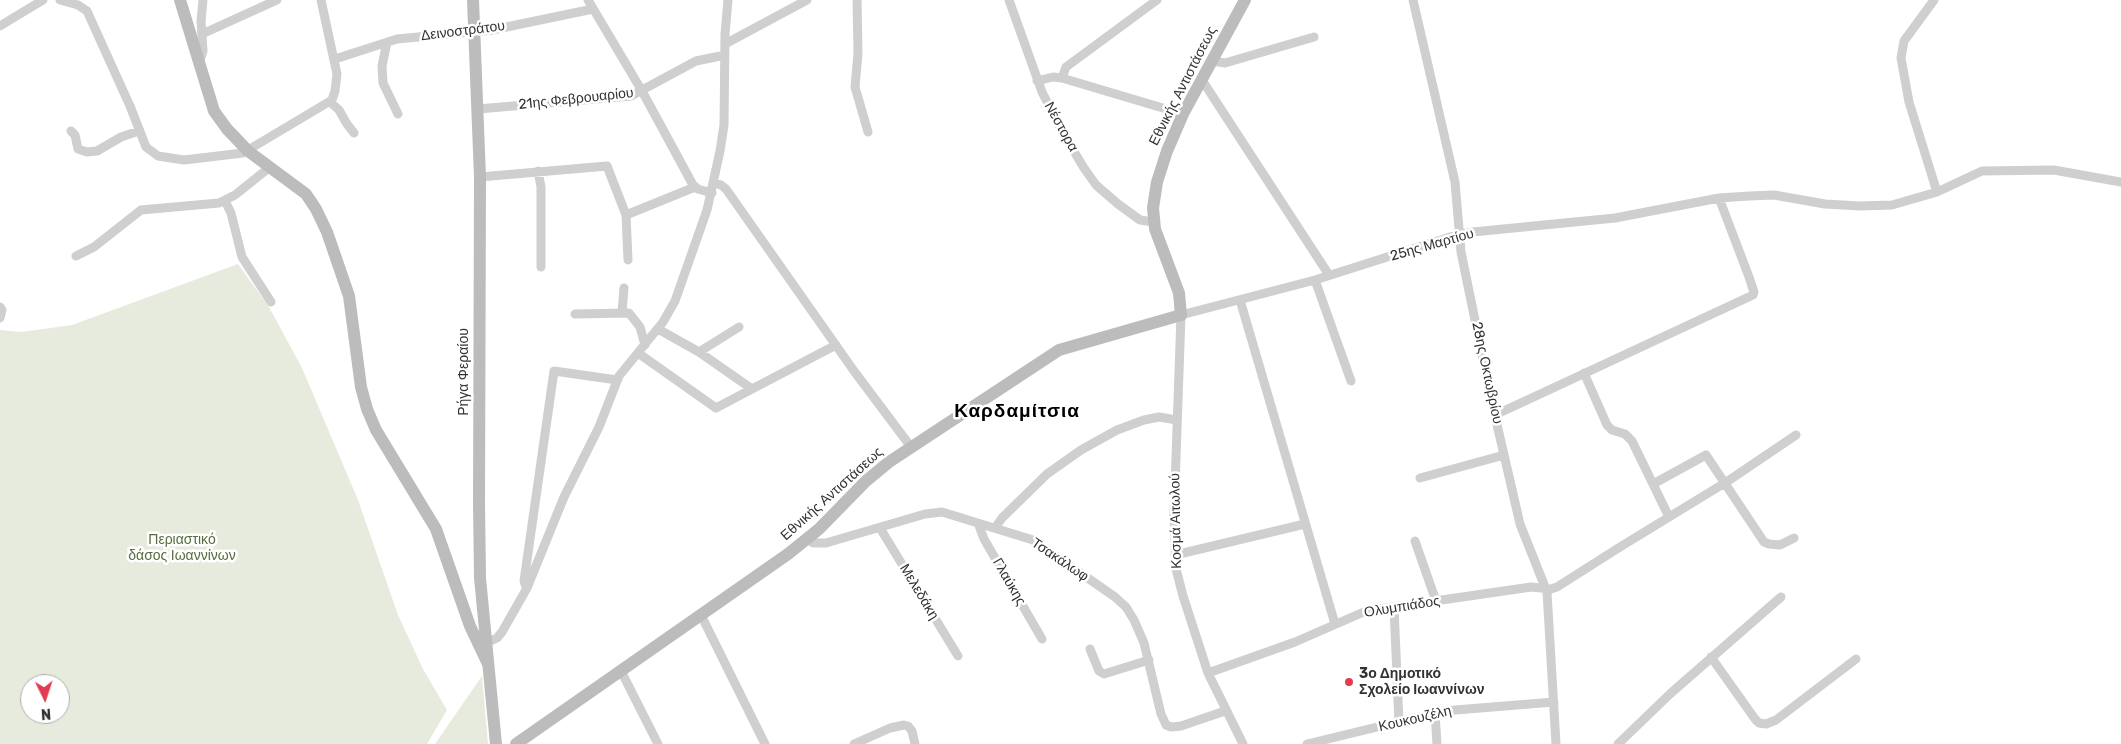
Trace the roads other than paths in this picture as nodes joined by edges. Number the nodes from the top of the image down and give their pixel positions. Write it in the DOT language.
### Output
graph roads {
  1 [pos="43,0"];
  2 [pos="60,0"];
  3 [pos="180,0"];
  4 [pos="203,0"];
  5 [pos="277,0"];
  6 [pos="321,0"];
  7 [pos="473,0"];
  8 [pos="588,0"];
  9 [pos="728,0"];
  10 [pos="807,0"];
  11 [pos="857,0"];
  12 [pos="1009,0"];
  13 [pos="1157,0"];
  14 [pos="1245,0"];
  15 [pos="1413,0"];
  16 [pos="1934,0"];
  17 [pos="593,9"];
  18 [pos="0,26"];
  19 [pos="474,32"];
  20 [pos="202,34"];
  21 [pos="1314,37"];
  22 [pos="387,42"];
  23 [pos="725,44"];
  24 [pos="725,55"];
  25 [pos="335,59"];
  26 [pos="197,60"];
  27 [pos="1212,61"];
  28 [pos="1062,78"];
  29 [pos="1202,80"];
  30 [pos="1037,81"];
  31 [pos="642,91"];
  32 [pos="331,101"];
  33 [pos="478,109"];
  34 [pos="398,114"];
  35 [pos="1184,114"];
  36 [pos="71,131"];
  37 [pos="139,131"];
  38 [pos="868,132"];
  39 [pos="354,133"];
  40 [pos="248,151"];
  41 [pos="270,167"];
  42 [pos="538,171"];
  43 [pos="480,177"];
  44 [pos="2121,182"];
  45 [pos="695,187"];
  46 [pos="713,188"];
  47 [pos="1937,192"];
  48 [pos="1719,198"];
  49 [pos="225,201"];
  50 [pos="626,215"];
  51 [pos="1154,222"];
  52 [pos="1459,235"];
  53 [pos="76,256"];
  54 [pos="628,260"];
  55 [pos="542,267"];
  56 [pos="1329,275"];
  57 [pos="1315,280"];
  58 [pos="624,288"];
  59 [pos="1240,300"];
  60 [pos="271,302"];
  61 [pos="0,307"];
  62 [pos="622,312"];
  63 [pos="575,314"];
  64 [pos="1180,315"];
  65 [pos="0,318"];
  66 [pos="739,327"];
  67 [pos="658,328"];
  68 [pos="645,345"];
  69 [pos="836,345"];
  70 [pos="699,352"];
  71 [pos="638,354"];
  72 [pos="1584,374"];
  73 [pos="617,380"];
  74 [pos="1351,381"];
  75 [pos="752,389"];
  76 [pos="1495,415"];
  77 [pos="1177,420"];
  78 [pos="1796,435"];
  79 [pos="911,447"];
  80 [pos="1504,455"];
  81 [pos="1420,478"];
  82 [pos="1725,483"];
  83 [pos="1653,484"];
  84 [pos="1669,517"];
  85 [pos="978,523"];
  86 [pos="1306,524"];
  87 [pos="880,528"];
  88 [pos="995,528"];
  89 [pos="1794,538"];
  90 [pos="808,540"];
  91 [pos="1415,541"];
  92 [pos="1175,555"];
  93 [pos="527,588"];
  94 [pos="1546,588"];
  95 [pos="1781,596"];
  96 [pos="1436,601"];
  97 [pos="1394,607"];
  98 [pos="701,615"];
  99 [pos="1335,624"];
  100 [pos="1042,640"];
  101 [pos="486,643"];
  102 [pos="1090,649"];
  103 [pos="958,656"];
  104 [pos="1711,657"];
  105 [pos="1856,659"];
  106 [pos="1148,660"];
  107 [pos="488,664"];
  108 [pos="621,671"];
  109 [pos="1208,673"];
  110 [pos="1554,702"];
  111 [pos="1225,711"];
  112 [pos="1435,713"];
  113 [pos="1398,723"];
  114 [pos="496,744"];
  115 [pos="516,744"];
  116 [pos="658,744"];
  117 [pos="765,744"];
  118 [pos="854,744"];
  119 [pos="915,744"];
  120 [pos="1243,744"];
  121 [pos="1307,744"];
  122 [pos="1437,744"];
  123 [pos="1556,744"];
  124 [pos="1618,744"];
  1 -- 18 [label="street"];
  2 -- 37 [label="street"];
  3 -- 26 [label="street"];
  4 -- 20 [label="street"];
  5 -- 20 [label="street"];
  6 -- 25 [label="street"];
  7 -- 19 [label="street, Ρήγα Φεραίου"];
  8 -- 17 [label="street"];
  9 -- 23 [label="street"];
  10 -- 23 [label="street"];
  11 -- 38 [label="street"];
  12 -- 30 [label="street, Νέστορα"];
  13 -- 28 [label="street"];
  14 -- 27 [label="street, Εθνικής Αντιστάσεως"];
  15 -- 52 [label="street, 28ης Οκτωβρίου"];
  16 -- 47 [label="street"];
  17 -- 19 [label="street, Δεινοστράτου"];
  17 -- 31 [label="street"];
  19 -- 22 [label="street, Δεινοστράτου"];
  19 -- 33 [label="street, Ρήγα Φεραίου"];
  20 -- 26 [label="street"];
  21 -- 27 [label="street"];
  22 -- 25 [label="street, Δεινοστράτου"];
  22 -- 34 [label="street"];
  23 -- 24 [label="street"];
  24 -- 31 [label="street, 21ης Φεβρουαρίου"];
  24 -- 46 [label="street"];
  25 -- 32 [label="street"];
  26 -- 40 [label="street"];
  27 -- 29 [label="street, Εθνικής Αντιστάσεως"];
  28 -- 30 [label="street"];
  28 -- 35 [label="street"];
  29 -- 35 [label="street, Εθνικής Αντιστάσεως"];
  29 -- 56 [label="street"];
  30 -- 51 [label="street, Νέστορα"];
  31 -- 33 [label="street, 21ης Φεβρουαρίου"];
  31 -- 45 [label="street"];
  32 -- 39 [label="street"];
  32 -- 40 [label="street"];
  33 -- 43 [label="street, Ρήγα Φεραίου"];
  35 -- 51 [label="street, Εθνικής Αντιστάσεως"];
  36 -- 37 [label="street"];
  37 -- 40 [label="street"];
  40 -- 41 [label="street"];
  41 -- 49 [label="street"];
  41 -- 107 [label="street"];
  42 -- 43 [label="street"];
  42 -- 50 [label="street"];
  42 -- 55 [label="street"];
  43 -- 101 [label="street, Ρήγα Φεραίου"];
  44 -- 47 [label="street, 25ης Μαρτίου"];
  45 -- 46 [label="street"];
  45 -- 50 [label="street"];
  46 -- 67 [label="street"];
  46 -- 69 [label="street"];
  47 -- 48 [label="street, 25ης Μαρτίου"];
  48 -- 52 [label="street, 25ης Μαρτίου"];
  48 -- 72 [label="street"];
  49 -- 53 [label="street"];
  49 -- 60 [label="street"];
  50 -- 54 [label="street"];
  51 -- 64 [label="street, Εθνικής Αντιστάσεως"];
  52 -- 56 [label="street, 25ης Μαρτίου"];
  52 -- 76 [label="street, 28ης Οκτωβρίου"];
  56 -- 57 [label="street, 25ης Μαρτίου"];
  57 -- 59 [label="street, 25ης Μαρτίου"];
  57 -- 74 [label="street"];
  58 -- 62 [label="street"];
  59 -- 64 [label="street, 25ης Μαρτίου"];
  59 -- 86 [label="street"];
  61 -- 65 [label="street"];
  62 -- 63 [label="street"];
  62 -- 68 [label="street"];
  64 -- 77 [label="street, Κοσμά Αιτωλού"];
  64 -- 79 [label="street, Εθνικής Αντιστάσεως"];
  66 -- 70 [label="street"];
  67 -- 68 [label="street"];
  67 -- 70 [label="street"];
  68 -- 71 [label="street"];
  69 -- 75 [label="street"];
  69 -- 79 [label="street"];
  70 -- 75 [label="street"];
  71 -- 73 [label="street"];
  71 -- 75 [label="street"];
  72 -- 76 [label="street"];
  72 -- 83 [label="street"];
  73 -- 93 [label="street"];
  73 -- 93 [label="street"];
  76 -- 80 [label="street, 28ης Οκτωβρίου"];
  77 -- 88 [label="street"];
  77 -- 92 [label="street, Κοσμά Αιτωλού"];
  78 -- 82 [label="street, Ολυμπιάδος"];
  79 -- 90 [label="street, Εθνικής Αντιστάσεως"];
  80 -- 81 [label="street"];
  80 -- 94 [label="street, 28ης Οκτωβρίου"];
  82 -- 83 [label="street"];
  82 -- 84 [label="street, Ολυμπιάδος"];
  82 -- 89 [label="street"];
  83 -- 84 [label="street"];
  84 -- 94 [label="street, Ολυμπιάδος"];
  85 -- 87 [label="street, Τσακάλωφ"];
  85 -- 88 [label="street, Τσακάλωφ"];
  85 -- 100 [label="street, Γλαύκης"];
  86 -- 92 [label="street"];
  86 -- 99 [label="street"];
  87 -- 90 [label="street, Τσακάλωφ"];
  87 -- 103 [label="street, Μελεδάκη"];
  88 -- 106 [label="street, Τσακάλωφ"];
  90 -- 98 [label="street, Εθνικής Αντιστάσεως"];
  91 -- 96 [label="street"];
  92 -- 109 [label="street, Κοσμά Αιτωλού"];
  93 -- 101 [label="street"];
  94 -- 96 [label="street, Ολυμπιάδος"];
  94 -- 110 [label="street, 28ης Οκτωβρίου"];
  95 -- 104 [label="street"];
  96 -- 97 [label="street, Ολυμπιάδος"];
  97 -- 99 [label="street, Ολυμπιάδος"];
  97 -- 113 [label="street"];
  98 -- 108 [label="street, Εθνικής Αντιστάσεως"];
  98 -- 117 [label="street"];
  99 -- 109 [label="street, Ολυμπιάδος"];
  101 -- 107 [label="street, Ρήγα Φεραίου"];
  102 -- 106 [label="street"];
  104 -- 105 [label="street"];
  104 -- 124 [label="street"];
  106 -- 111 [label="street, Τσακάλωφ"];
  107 -- 114 [label="street, Ρήγα Φεραίου"];
  108 -- 115 [label="street, Εθνικής Αντιστάσεως"];
  108 -- 116 [label="street"];
  109 -- 111 [label="street, Κοσμά Αιτωλού"];
  110 -- 112 [label="street, Κουκουζέλη"];
  110 -- 123 [label="street, 28ης Οκτωβρίου"];
  111 -- 120 [label="street, Κοσμά Αιτωλού"];
  112 -- 113 [label="street, Κουκουζέλη"];
  112 -- 122 [label="street"];
  113 -- 121 [label="street, Κουκουζέλη"];
  118 -- 119 [label="street"];
}
